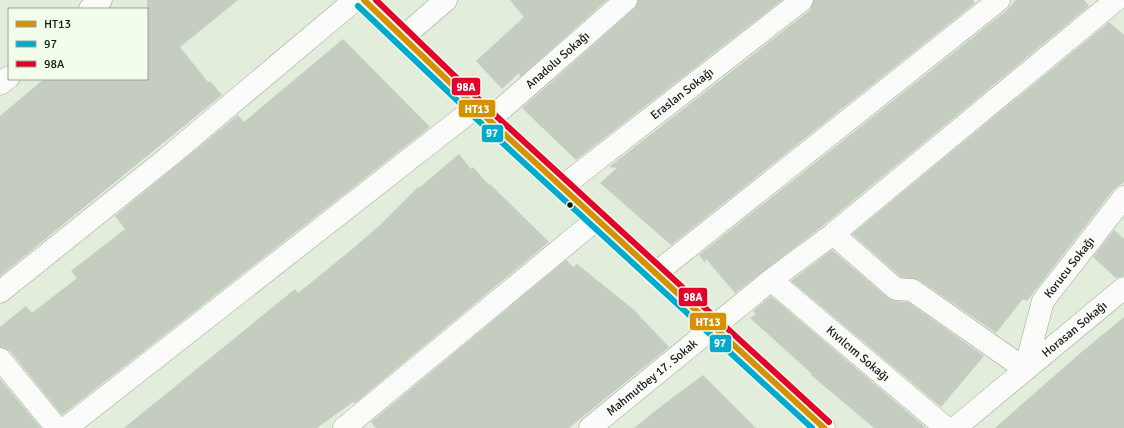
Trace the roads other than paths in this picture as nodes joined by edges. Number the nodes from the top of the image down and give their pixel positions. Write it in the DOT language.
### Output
graph roads {
  1 [pos="101,0"];
  2 [pos="355,0"];
  3 [pos="364,0"];
  4 [pos="446,0"];
  5 [pos="626,0"];
  6 [pos="802,0"];
  7 [pos="999,0"];
  8 [pos="1116,0"];
  9 [pos="91,8"];
  10 [pos="402,38"];
  11 [pos="8,78"];
  12 [pos="0,84"];
  13 [pos="482,113"];
  14 [pos="562,187"];
  15 [pos="1124,197"];
  16 [pos="597,219"];
  17 [pos="833,234"];
  18 [pos="656,273"];
  19 [pos="771,280"];
  20 [pos="1124,288"];
  21 [pos="0,292"];
  22 [pos="714,326"];
  23 [pos="0,359"];
  24 [pos="1025,369"];
  25 [pos="66,427"];
  26 [pos="344,428"];
  27 [pos="590,428"];
  28 [pos="824,428"];
  29 [pos="946,428"];
  30 [pos="955,428"];
  1 -- 9 [label="street"];
  2 -- 21 [label="street"];
  3 -- 10 [label="street"];
  4 -- 10 [label="street"];
  5 -- 13 [label="street, Anadolu Sokağı"];
  6 -- 14 [label="street, Eraslan Sokağı"];
  7 -- 18 [label="street"];
  8 -- 17 [label="street, Mahmutbey 17. Sokak"];
  10 -- 13 [label="street"];
  11 -- 12 [label="street"];
  13 -- 14 [label="street"];
  13 -- 25 [label="street, Anadolu Sokağı"];
  14 -- 16 [label="street"];
  15 -- 24 [label="street, Korucu Sokağı"];
  16 -- 18 [label="street"];
  16 -- 26 [label="street"];
  17 -- 19 [label="street, Mahmutbey 17. Sokak"];
  17 -- 24 [label="street"];
  18 -- 22 [label="street"];
  19 -- 22 [label="street, Mahmutbey 17. Sokak"];
  19 -- 29 [label="street, Kıvılcım Sokağı"];
  20 -- 24 [label="street, Horasan Sokağı"];
  22 -- 27 [label="street, Mahmutbey 17. Sokak"];
  22 -- 28 [label="street"];
  23 -- 25 [label="street"];
  24 -- 30 [label="street, Horasan Sokağı"];
}
